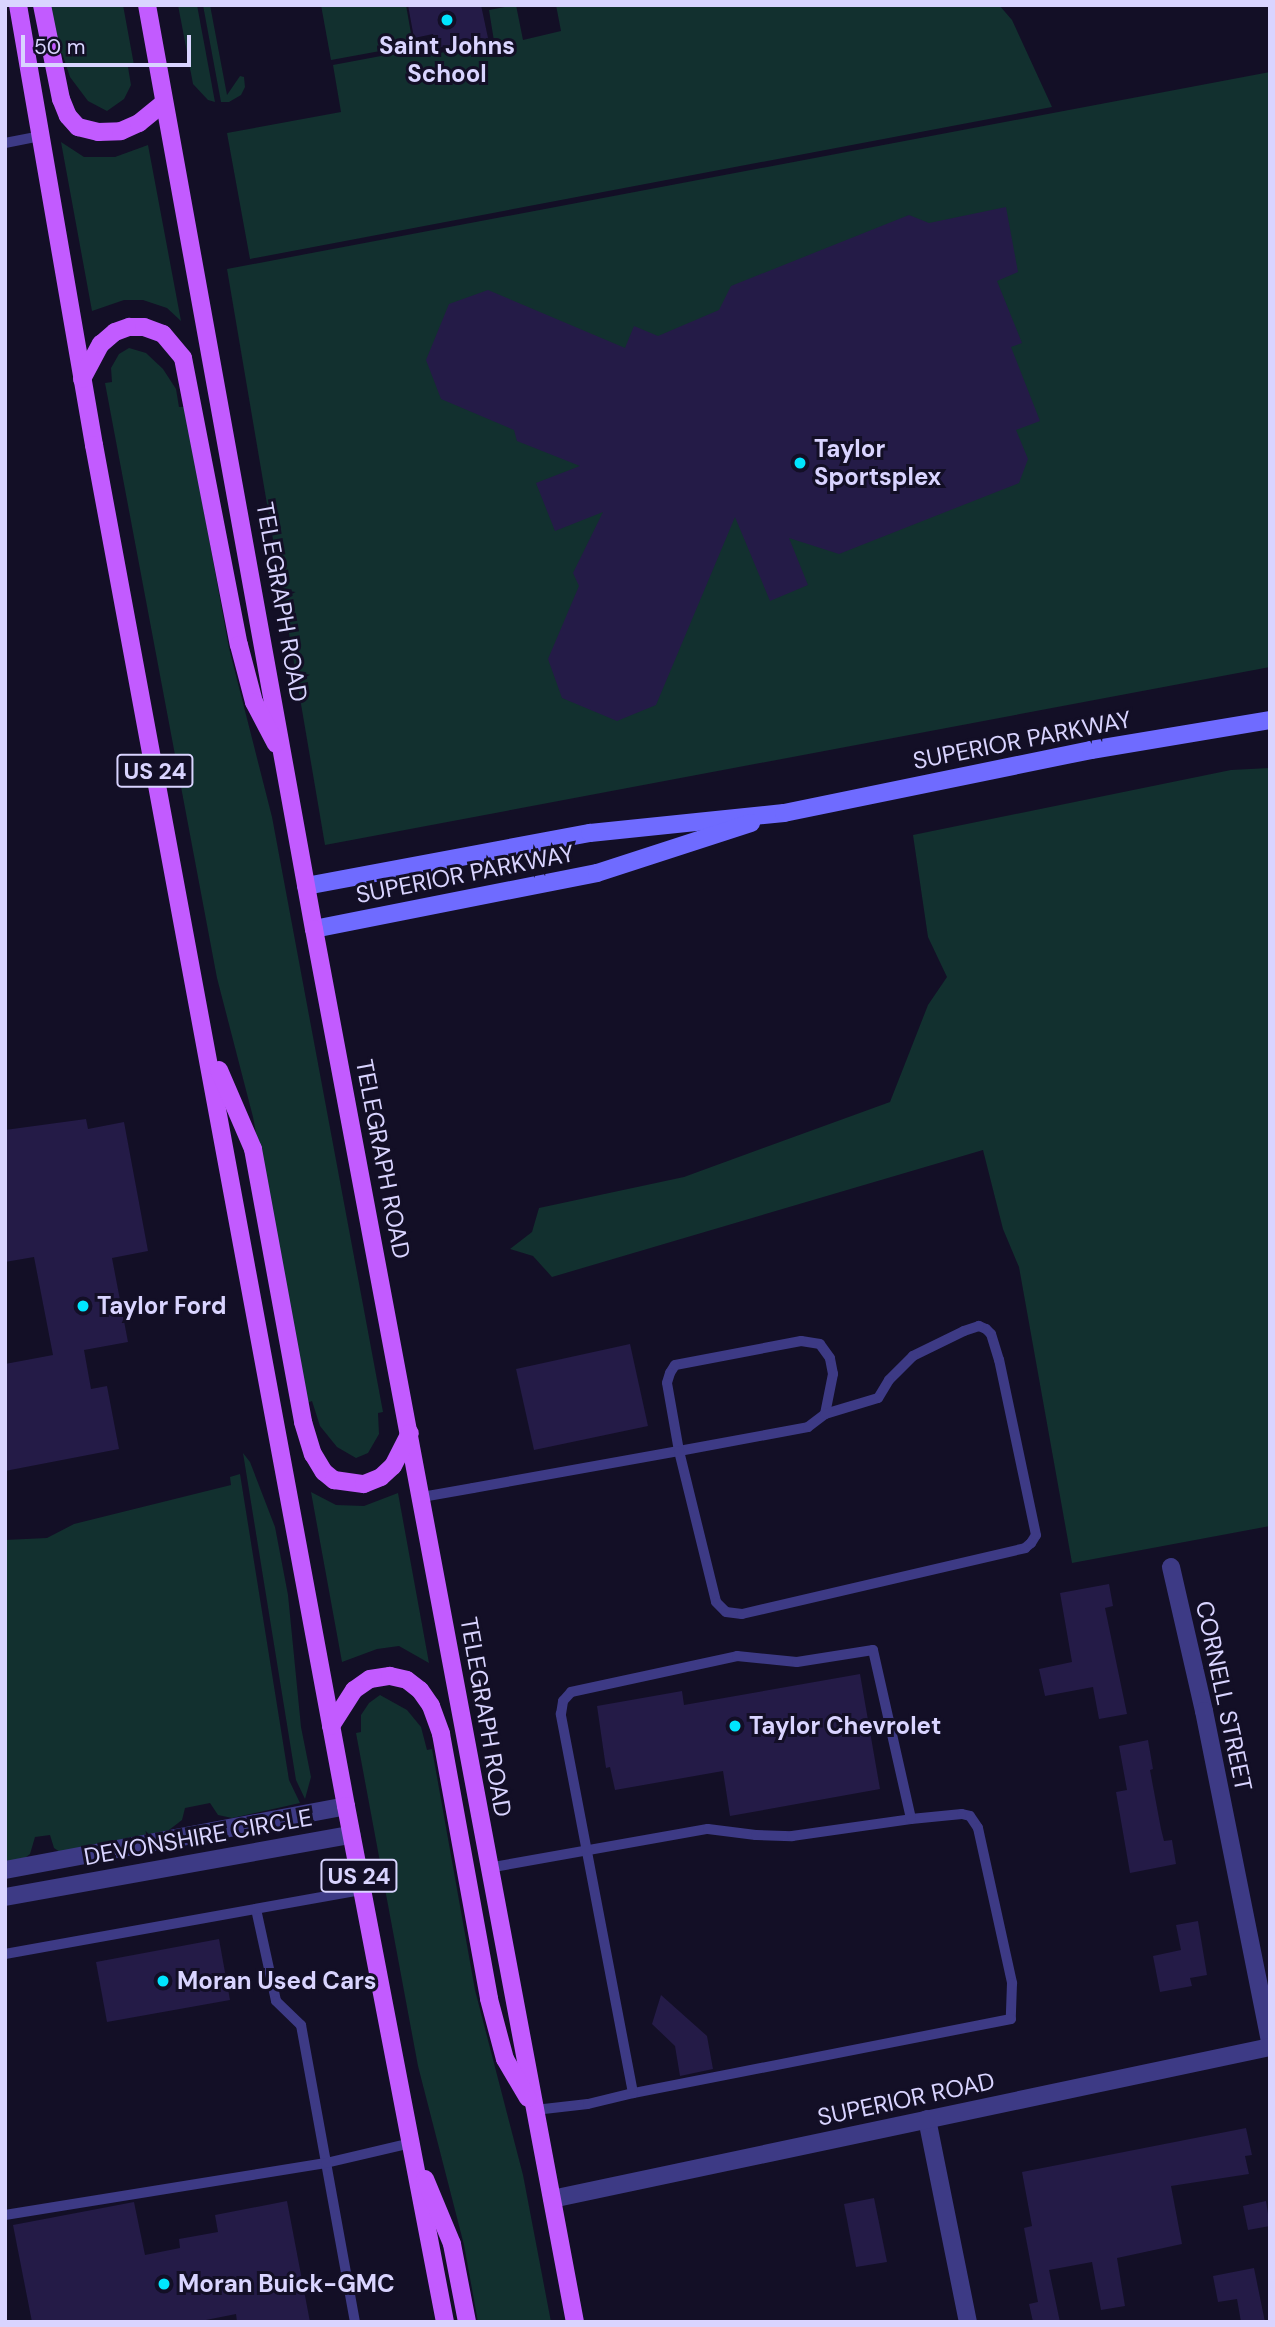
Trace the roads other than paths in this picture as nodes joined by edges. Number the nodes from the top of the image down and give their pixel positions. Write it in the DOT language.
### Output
graph roads {
  1 [pos="18,5"];
  2 [pos="42,5"];
  3 [pos="147,5"];
  4 [pos="164,103"];
  5 [pos="41,136"];
  6 [pos="5,143"];
  7 [pos="82,379"];
  8 [pos="1270,720"];
  9 [pos="284,759"];
  10 [pos="784,813"];
  11 [pos="306,886"];
  12 [pos="314,929"];
  13 [pos="205,1038"];
  14 [pos="825,1414"];
  15 [pos="410,1433"];
  16 [pos="679,1451"];
  17 [pos="422,1497"];
  18 [pos="1171,1567"];
  19 [pos="331,1726"];
  20 [pos="346,1806"];
  21 [pos="911,1819"];
  22 [pos="351,1835"];
  23 [pos="588,1849"];
  24 [pos="50,1862"];
  25 [pos="488,1868"];
  26 [pos="5,1870"];
  27 [pos="54,1888"];
  28 [pos="362,1890"];
  29 [pos="5,1897"];
  30 [pos="256,1909"];
  31 [pos="5,1954"];
  32 [pos="1270,2041"];
  33 [pos="1270,2047"];
  34 [pos="633,2093"];
  35 [pos="535,2110"];
  36 [pos="927,2119"];
  37 [pos="411,2143"];
  38 [pos="326,2162"];
  39 [pos="552,2199"];
  40 [pos="5,2215"];
  41 [pos="355,2322"];
  42 [pos="445,2322"];
  43 [pos="467,2322"];
  44 [pos="575,2322"];
  45 [pos="968,2322"];
  1 -- 5 [label="main road, US 24"];
  2 -- 4 [label="main road"];
  3 -- 4 [label="main road, TELEGRAPH ROAD"];
  4 -- 9 [label="main road, TELEGRAPH ROAD"];
  5 -- 6 [label="lane"];
  5 -- 7 [label="main road, US 24"];
  7 -- 9 [label="main road"];
  7 -- 13 [label="main road, US 24"];
  8 -- 10 [label="main road, SUPERIOR PARKWAY"];
  9 -- 11 [label="main road, TELEGRAPH ROAD"];
  10 -- 11 [label="main road, SUPERIOR PARKWAY"];
  10 -- 12 [label="main road, SUPERIOR PARKWAY"];
  11 -- 12 [label="main road, TELEGRAPH ROAD"];
  12 -- 15 [label="main road, TELEGRAPH ROAD"];
  13 -- 15 [label="main road"];
  13 -- 19 [label="main road, US 24"];
  14 -- 16 [label="lane"];
  14 -- 16 [label="lane"];
  14 -- 16 [label="lane"];
  15 -- 17 [label="main road, TELEGRAPH ROAD"];
  16 -- 17 [label="lane"];
  17 -- 25 [label="main road, TELEGRAPH ROAD"];
  18 -- 32 [label="street, CORNELL STREET"];
  19 -- 20 [label="main road, US 24"];
  19 -- 35 [label="main road"];
  20 -- 22 [label="main road, US 24"];
  20 -- 24 [label="street, DEVONSHIRE CIRCLE"];
  21 -- 23 [label="lane"];
  21 -- 23 [label="lane"];
  21 -- 34 [label="lane"];
  22 -- 27 [label="street, DEVONSHIRE CIRCLE"];
  22 -- 28 [label="main road, US 24"];
  23 -- 25 [label="lane"];
  23 -- 34 [label="lane"];
  24 -- 26 [label="street, DEVONSHIRE CIRCLE"];
  24 -- 27 [label="street, DEVONSHIRE CIRCLE"];
  25 -- 35 [label="main road, TELEGRAPH ROAD"];
  27 -- 29 [label="street, DEVONSHIRE CIRCLE"];
  28 -- 30 [label="lane"];
  28 -- 37 [label="main road, US 24"];
  30 -- 31 [label="lane"];
  30 -- 38 [label="lane"];
  33 -- 36 [label="street, SUPERIOR ROAD"];
  34 -- 35 [label="lane"];
  35 -- 39 [label="main road, TELEGRAPH ROAD"];
  36 -- 39 [label="street, SUPERIOR ROAD"];
  36 -- 45 [label="street"];
  37 -- 38 [label="lane"];
  37 -- 42 [label="main road, US 24"];
  37 -- 43 [label="main road"];
  38 -- 40 [label="lane"];
  38 -- 41 [label="lane"];
  39 -- 44 [label="main road, TELEGRAPH ROAD"];
}
